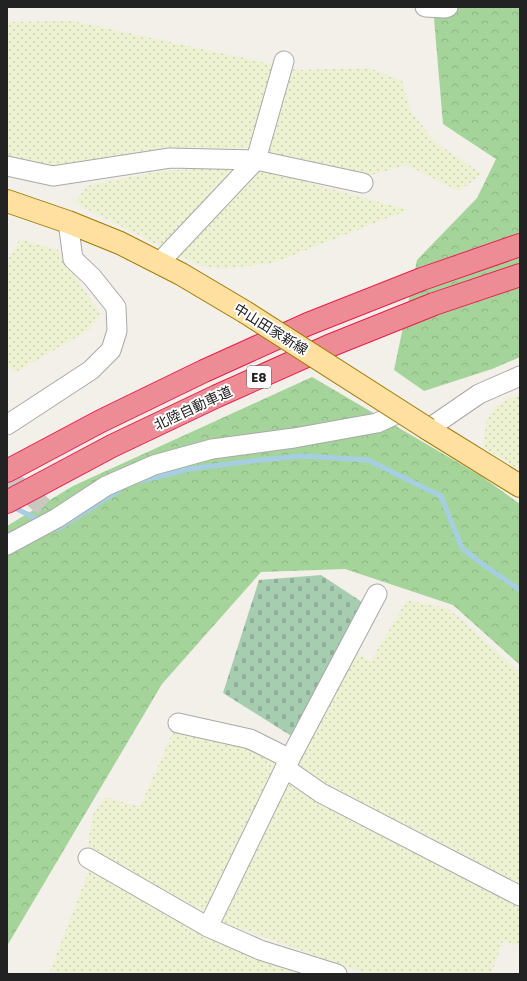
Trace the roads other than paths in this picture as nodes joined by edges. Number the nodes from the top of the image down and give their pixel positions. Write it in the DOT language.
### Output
graph roads {
  1 [pos="425,7"];
  2 [pos="448,7"];
  3 [pos="284,61"];
  4 [pos="256,160"];
  5 [pos="7,166"];
  6 [pos="363,183"];
  7 [pos="7,201"];
  8 [pos="68,222"];
  9 [pos="520,245"];
  10 [pos="159,263"];
  11 [pos="520,275"];
  12 [pos="520,376"];
  13 [pos="401,412"];
  14 [pos="7,425"];
  15 [pos="428,429"];
  16 [pos="7,471"];
  17 [pos="520,486"];
  18 [pos="7,502"];
  19 [pos="7,545"];
  20 [pos="377,594"];
  21 [pos="178,723"];
  22 [pos="287,764"];
  23 [pos="88,858"];
  24 [pos="520,896"];
  25 [pos="208,926"];
  26 [pos="337,974"];
  1 -- 2 [label="street"];
  3 -- 4 [label="street"];
  4 -- 5 [label="street"];
  4 -- 6 [label="street"];
  4 -- 10 [label="street"];
  7 -- 8 [label="main road, 中山田家新線"];
  8 -- 10 [label="main road, 中山田家新線"];
  8 -- 14 [label="street"];
  9 -- 16 [label="highway, 北陸自動車道 / E8"];
  10 -- 13 [label="main road, 中山田家新線, bridge"];
  11 -- 18 [label="highway, 北陸自動車道 / E8"];
  12 -- 15 [label="street"];
  13 -- 15 [label="main road, 中山田家新線, bridge"];
  13 -- 19 [label="street"];
  15 -- 17 [label="main road, 中山田家新線"];
  20 -- 22 [label="street"];
  21 -- 22 [label="street"];
  22 -- 24 [label="street"];
  22 -- 25 [label="street"];
  23 -- 25 [label="street"];
  25 -- 26 [label="street"];
}
